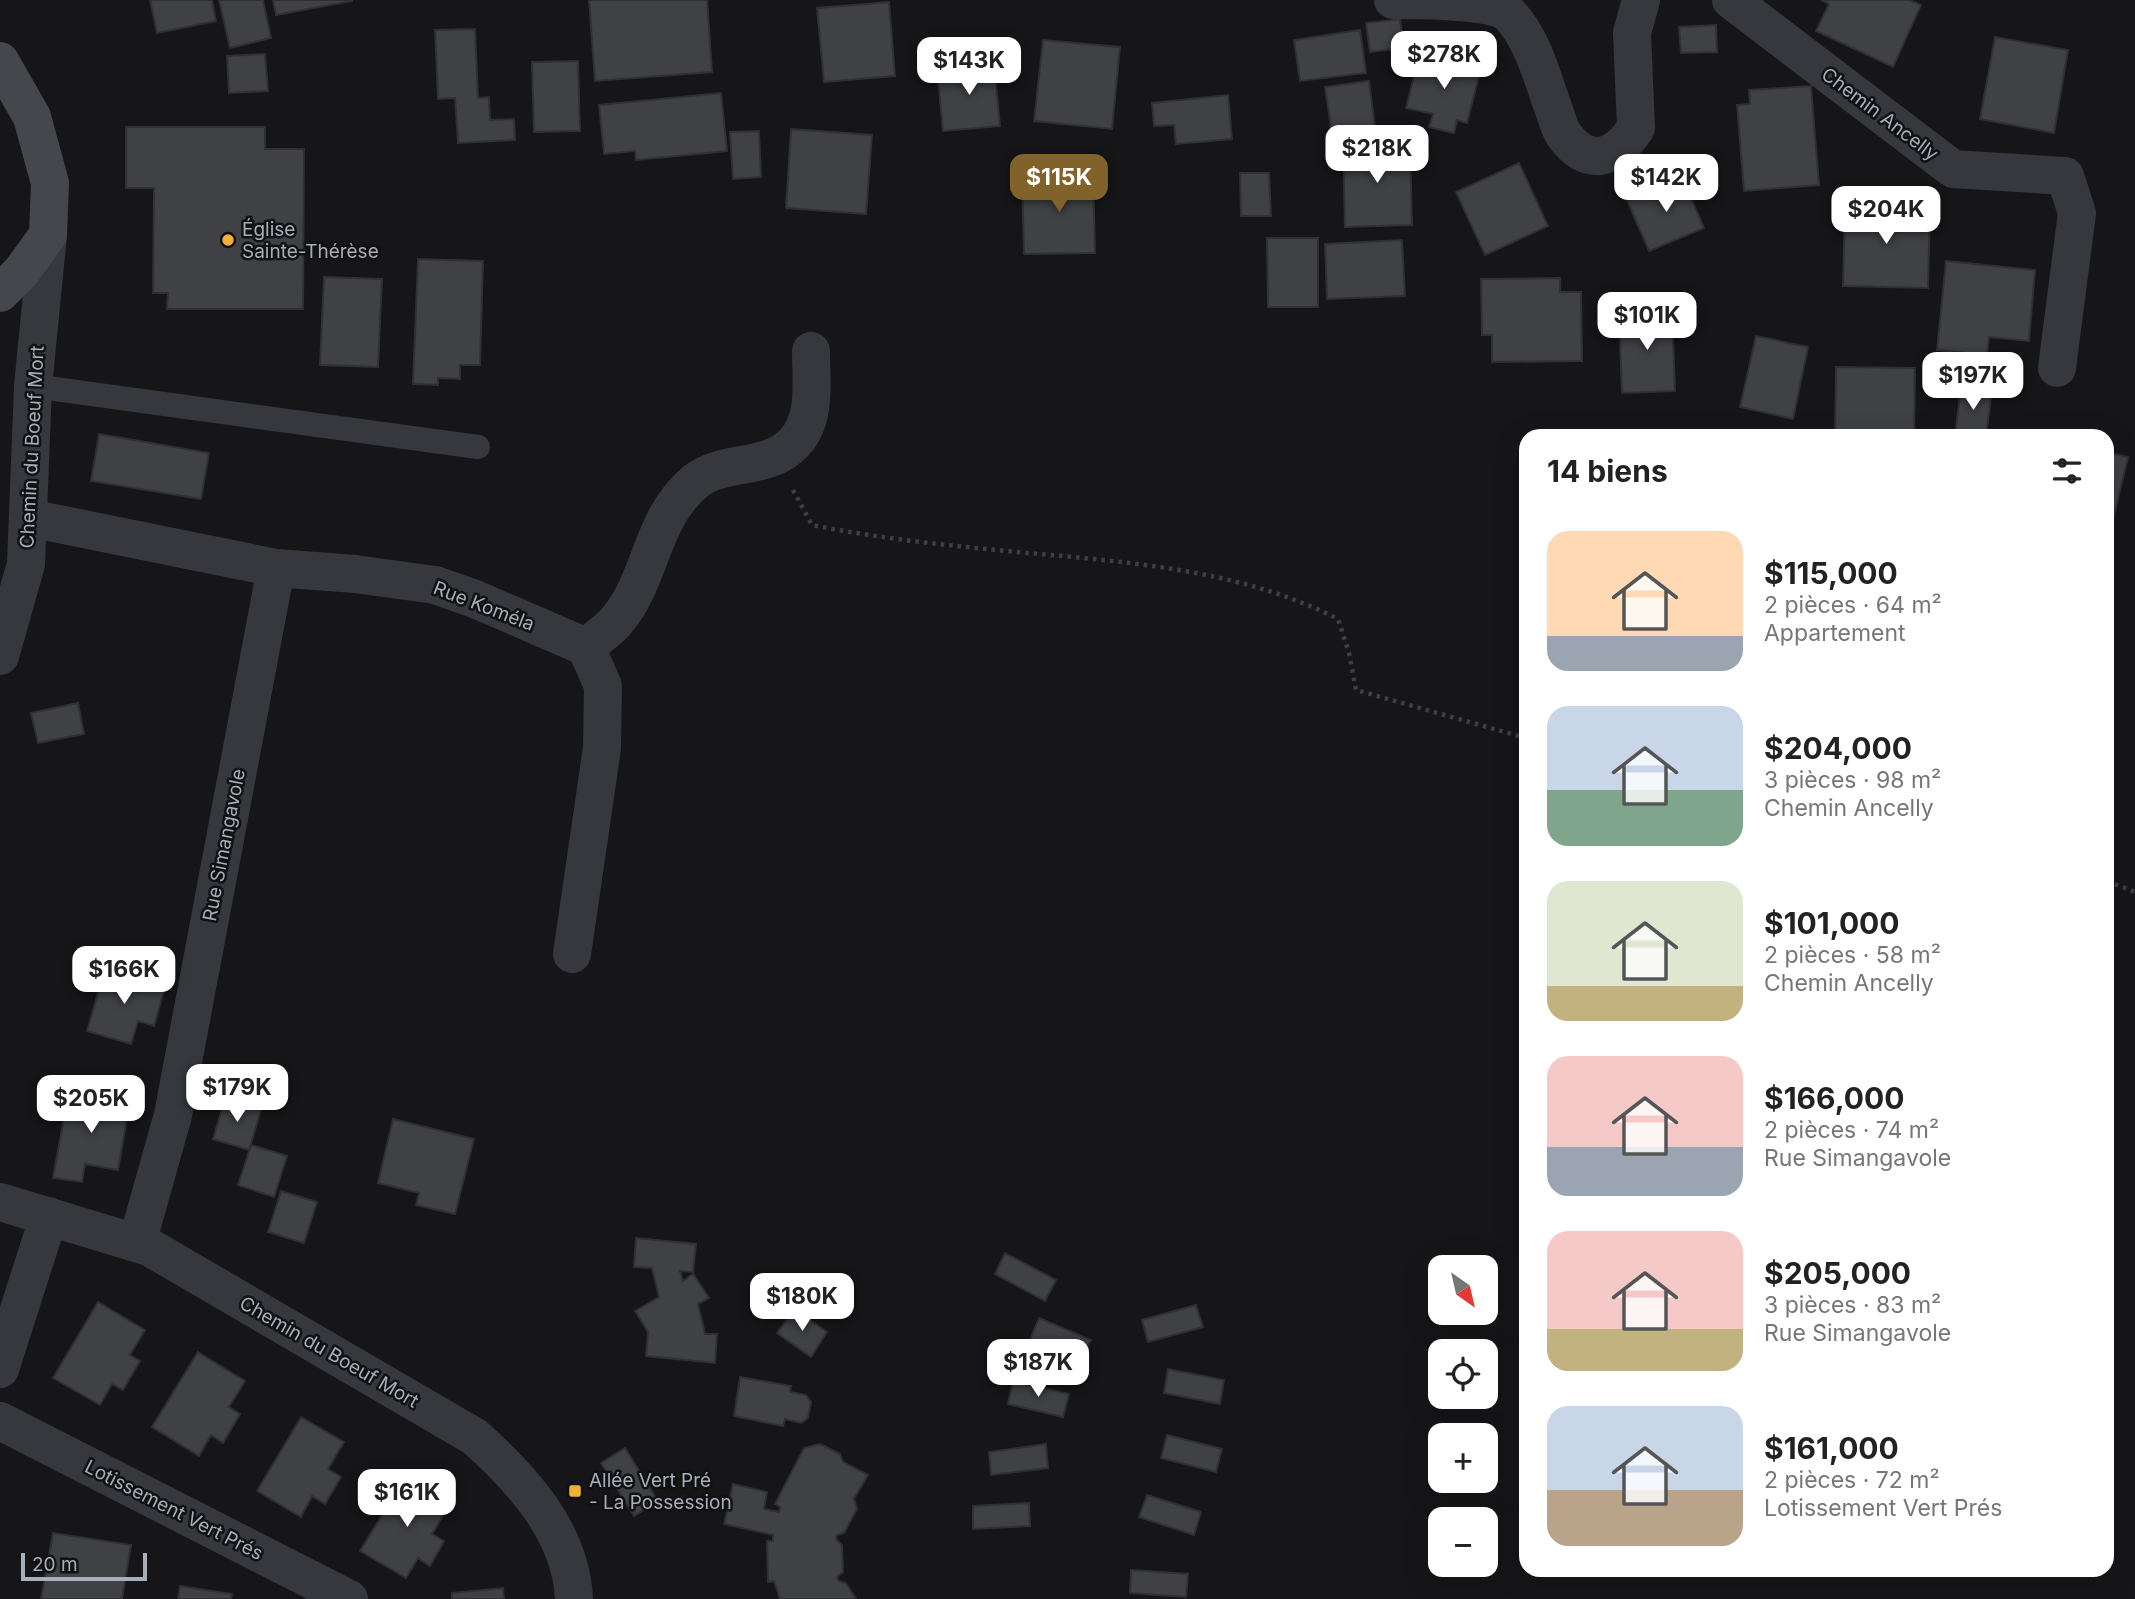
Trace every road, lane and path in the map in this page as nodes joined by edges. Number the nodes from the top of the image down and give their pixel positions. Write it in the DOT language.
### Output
graph roads {
  1 [pos="1393,0"];
  2 [pos="1640,0"];
  3 [pos="1731,0"];
  4 [pos="0,61"];
  5 [pos="48,235"];
  6 [pos="0,293"];
  7 [pos="811,351"];
  8 [pos="2057,368"];
  9 [pos="33,386"];
  10 [pos="478,447"];
  11 [pos="761,461"];
  12 [pos="29,518"];
  13 [pos="276,568"];
  14 [pos="586,647"];
  15 [pos="0,656"];
  16 [pos="1519,736"];
  17 [pos="2114,884"];
  18 [pos="2135,892"];
  19 [pos="572,954"];
  20 [pos="0,1202"];
  21 [pos="49,1216"];
  22 [pos="137,1243"];
  23 [pos="0,1369"];
  24 [pos="0,1421"];
  25 [pos="349,1599"];
  26 [pos="574,1599"];
  1 -- 2 [label="street"];
  3 -- 8 [label="street, Chemin Ancelly"];
  4 -- 5 [label="main road"];
  5 -- 6 [label="main road"];
  5 -- 9 [label="street, Chemin du Boeuf Mort"];
  7 -- 11 [label="street"];
  9 -- 10 [label="lane"];
  9 -- 12 [label="street, Chemin du Boeuf Mort"];
  11 -- 14 [label="street"];
  11 -- 16 [label="path"];
  12 -- 13 [label="street, Rue Koméla"];
  12 -- 15 [label="street, Chemin du Boeuf Mort"];
  13 -- 14 [label="street, Rue Koméla"];
  13 -- 22 [label="street, Rue Simangavole"];
  14 -- 19 [label="street"];
  17 -- 18 [label="path"];
  20 -- 21 [label="street, Chemin du Boeuf Mort"];
  21 -- 22 [label="street, Chemin du Boeuf Mort"];
  21 -- 23 [label="street"];
  22 -- 26 [label="street, Chemin du Boeuf Mort"];
  24 -- 25 [label="street, Lotissement Vert Prés"];
}
